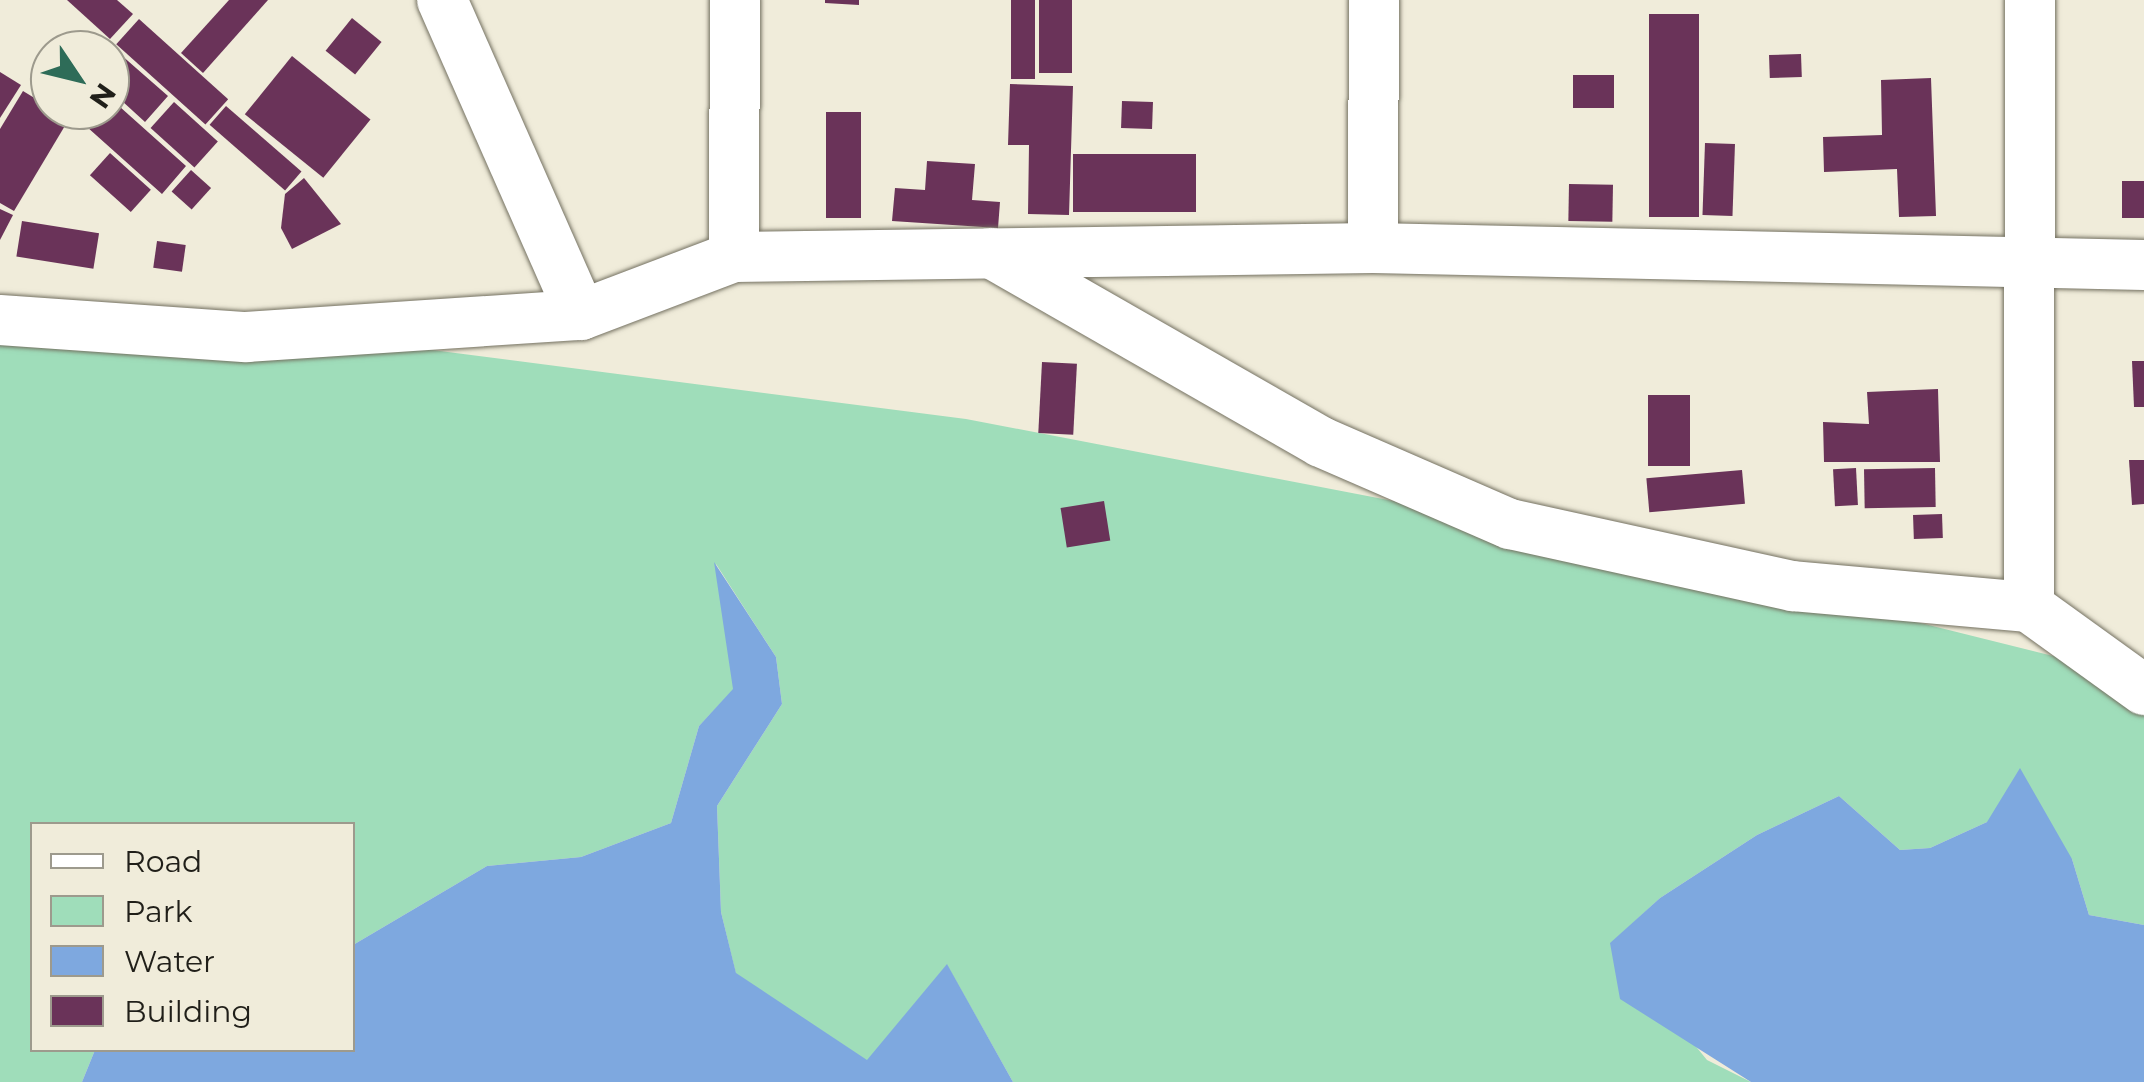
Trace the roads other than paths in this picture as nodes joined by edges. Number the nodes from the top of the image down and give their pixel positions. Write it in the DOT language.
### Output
graph roads {
  1 [pos="442,0"];
  2 [pos="734,0"];
  3 [pos="1374,0"];
  4 [pos="2030,0"];
  5 [pos="1372,248"];
  6 [pos="991,253"];
  7 [pos="734,257"];
  8 [pos="2030,258"];
  9 [pos="2144,264"];
  10 [pos="581,315"];
  11 [pos="0,320"];
  12 [pos="2029,607"];
  13 [pos="2144,690"];
  1 -- 10 [label="street"];
  2 -- 7 [label="street"];
  3 -- 5 [label="street"];
  4 -- 8 [label="street"];
  5 -- 6 [label="street"];
  5 -- 8 [label="street"];
  6 -- 7 [label="street"];
  6 -- 12 [label="street"];
  7 -- 10 [label="street"];
  8 -- 9 [label="street"];
  8 -- 12 [label="street"];
  10 -- 11 [label="street"];
  12 -- 13 [label="street"];
}
